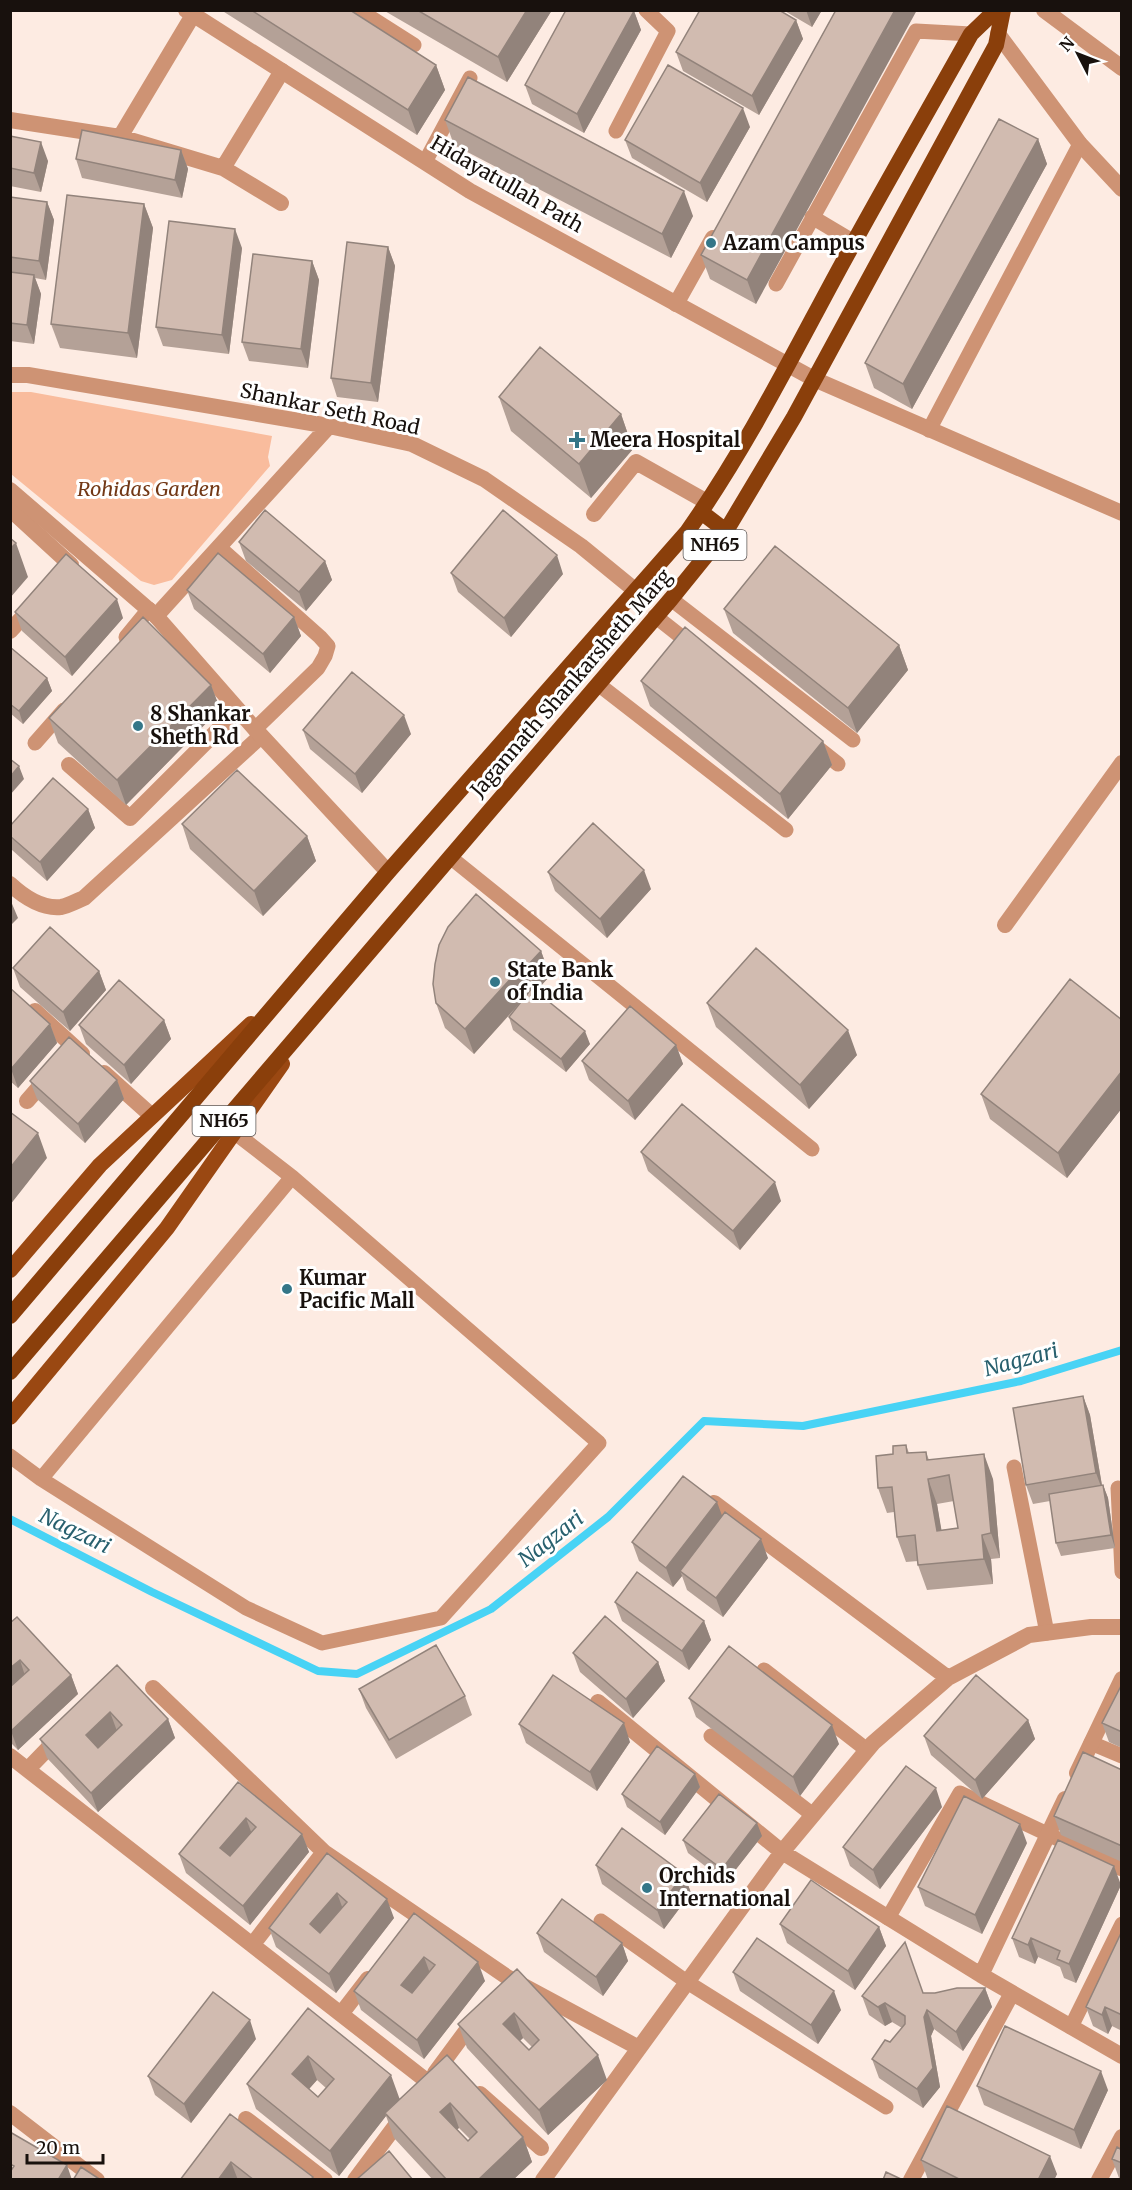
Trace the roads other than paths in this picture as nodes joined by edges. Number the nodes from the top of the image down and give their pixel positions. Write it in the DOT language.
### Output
graph roads {
  1 [pos="359,10"];
  2 [pos="646,10"];
  3 [pos="996,10"];
  4 [pos="1003,10"];
  5 [pos="1044,10"];
  6 [pos="190,13"];
  7 [pos="971,34"];
  8 [pos="998,34"];
  9 [pos="414,45"];
  10 [pos="1122,68"];
  11 [pos="282,71"];
  12 [pos="470,78"];
  13 [pos="10,120"];
  14 [pos="616,131"];
  15 [pos="120,137"];
  16 [pos="1080,144"];
  17 [pos="425,162"];
  18 [pos="223,168"];
  19 [pos="1122,189"];
  20 [pos="281,203"];
  21 [pos="812,217"];
  22 [pos="722,223"];
  23 [pos="854,242"];
  24 [pos="776,284"];
  25 [pos="676,304"];
  26 [pos="787,365"];
  27 [pos="10,375"];
  28 [pos="814,379"];
  29 [pos="329,426"];
  30 [pos="929,430"];
  31 [pos="10,490"];
  32 [pos="704,507"];
  33 [pos="10,509"];
  34 [pos="1122,513"];
  35 [pos="594,514"];
  36 [pos="726,531"];
  37 [pos="219,547"];
  38 [pos="82,552"];
  39 [pos="636,591"];
  40 [pos="41,598"];
  41 [pos="671,598"];
  42 [pos="153,613"];
  43 [pos="656,616"];
  44 [pos="10,631"];
  45 [pos="119,645"];
  46 [pos="708,659"];
  47 [pos="598,684"];
  48 [pos="73,699"];
  49 [pos="238,710"];
  50 [pos="258,732"];
  51 [pos="801,734"];
  52 [pos="853,740"];
  53 [pos="35,743"];
  54 [pos="1122,763"];
  55 [pos="838,764"];
  56 [pos="69,765"];
  57 [pos="786,830"];
  58 [pos="450,857"];
  59 [pos="388,872"];
  60 [pos="10,884"];
  61 [pos="1005,925"];
  62 [pos="292,986"];
  63 [pos="23,1001"];
  64 [pos="320,1009"];
  65 [pos="78,1042"];
  66 [pos="27,1101"];
  67 [pos="152,1116"];
  68 [pos="234,1132"];
  69 [pos="812,1149"];
  70 [pos="292,1177"];
  71 [pos="10,1270"];
  72 [pos="10,1316"];
  73 [pos="10,1372"];
  74 [pos="10,1417"];
  75 [pos="10,1456"];
  76 [pos="1014,1467"];
  77 [pos="41,1479"];
  78 [pos="1118,1488"];
  79 [pos="714,1503"];
  80 [pos="1122,1572"];
  81 [pos="1122,1627"];
  82 [pos="1047,1633"];
  83 [pos="764,1670"];
  84 [pos="948,1678"];
  85 [pos="1122,1679"];
  86 [pos="153,1688"];
  87 [pos="598,1702"];
  88 [pos="67,1728"];
  89 [pos="711,1736"];
  90 [pos="1091,1743"];
  91 [pos="867,1750"];
  92 [pos="10,1756"];
  93 [pos="1122,1756"];
  94 [pos="28,1769"];
  95 [pos="813,1815"];
  96 [pos="1048,1833"];
  97 [pos="324,1852"];
  98 [pos="782,1852"];
  99 [pos="1122,1869"];
  100 [pos="888,1918"];
  101 [pos="601,1921"];
  102 [pos="1122,1924"];
  103 [pos="253,1944"];
  104 [pos="375,1969"];
  105 [pos="981,1975"];
  106 [pos="687,1982"];
  107 [pos="1012,1993"];
  108 [pos="486,2005"];
  109 [pos="341,2014"];
  110 [pos="1071,2027"];
  111 [pos="639,2048"];
  112 [pos="1122,2056"];
  113 [pos="470,2085"];
  114 [pos="421,2091"];
  115 [pos="886,2107"];
  116 [pos="10,2113"];
  117 [pos="246,2120"];
  118 [pos="1122,2137"];
  119 [pos="541,2148"];
  120 [pos="92,2178"];
  121 [pos="325,2180"];
  122 [pos="355,2180"];
  123 [pos="543,2180"];
  124 [pos="911,2180"];
  125 [pos="1099,2180"];
  1 -- 9 [label="lane"];
  2 -- 14 [label="lane"];
  3 -- 7 [label="highway, Jagannath Shankarsheth Marg / NH65"];
  4 -- 8 [label="highway, Jagannath Shankarsheth Marg / NH65"];
  5 -- 10 [label="street"];
  6 -- 11 [label="street, Hidayatullah Path"];
  6 -- 15 [label="street"];
  7 -- 21 [label="lane"];
  7 -- 23 [label="highway, Jagannath Shankarsheth Marg / NH65"];
  8 -- 16 [label="street"];
  8 -- 28 [label="highway, Jagannath Shankarsheth Marg / NH65"];
  11 -- 17 [label="street, Hidayatullah Path"];
  11 -- 18 [label="street"];
  12 -- 17 [label="lane"];
  13 -- 15 [label="street"];
  15 -- 18 [label="street"];
  16 -- 19 [label="street"];
  16 -- 30 [label="lane"];
  17 -- 25 [label="street, Hidayatullah Path"];
  18 -- 20 [label="street"];
  21 -- 23 [label="lane"];
  21 -- 24 [label="lane"];
  22 -- 25 [label="street"];
  23 -- 26 [label="highway, Jagannath Shankarsheth Marg / NH65"];
  25 -- 26 [label="street, Hidayatullah Path"];
  26 -- 28 [label="street, Hidayatullah Path"];
  26 -- 32 [label="highway, Jagannath Shankarsheth Marg / NH65"];
  27 -- 29 [label="street, Shankar Seth Road"];
  28 -- 30 [label="street, Hidayatullah Path"];
  28 -- 36 [label="highway, Jagannath Shankarsheth Marg / NH65"];
  29 -- 37 [label="street"];
  29 -- 39 [label="street, Shankar Seth Road"];
  30 -- 34 [label="street, Hidayatullah Path"];
  31 -- 38 [label="street"];
  32 -- 35 [label="street"];
  32 -- 36 [label="highway"];
  32 -- 39 [label="highway, Jagannath Shankarsheth Marg / NH65"];
  33 -- 38 [label="street"];
  36 -- 41 [label="highway, Jagannath Shankarsheth Marg / NH65"];
  37 -- 42 [label="street"];
  37 -- 50 [label="lane"];
  38 -- 42 [label="street"];
  39 -- 59 [label="highway, Jagannath Shankarsheth Marg / NH65"];
  40 -- 44 [label="street"];
  41 -- 43 [label="highway, Jagannath Shankarsheth Marg / NH65"];
  41 -- 52 [label="lane"];
  42 -- 45 [label="lane"];
  42 -- 49 [label="street"];
  43 -- 46 [label="lane"];
  43 -- 47 [label="highway, Jagannath Shankarsheth Marg / NH65"];
  47 -- 57 [label="lane"];
  47 -- 58 [label="highway, Jagannath Shankarsheth Marg / NH65"];
  48 -- 53 [label="lane"];
  49 -- 50 [label="street"];
  49 -- 56 [label="street"];
  50 -- 59 [label="street"];
  50 -- 60 [label="street"];
  51 -- 55 [label="lane"];
  54 -- 61 [label="street"];
  58 -- 64 [label="highway, Jagannath Shankarsheth Marg / NH65"];
  58 -- 69 [label="lane"];
  59 -- 62 [label="highway, Jagannath Shankarsheth Marg / NH65"];
  62 -- 67 [label="main road, Jagannath Shankarsheth Marg"];
  62 -- 72 [label="highway, Jagannath Shankarsheth Marg / NH65"];
  63 -- 65 [label="street"];
  64 -- 68 [label="main road, Jagannath Shankarsheth Marg"];
  64 -- 73 [label="highway, Jagannath Shankarsheth Marg / NH65"];
  65 -- 66 [label="street"];
  65 -- 67 [label="street"];
  67 -- 71 [label="main road, Jagannath Shankarsheth Marg"];
  68 -- 70 [label="lane"];
  68 -- 74 [label="main road, Jagannath Shankarsheth Marg"];
  70 -- 77 [label="lane"];
  70 -- 77 [label="lane"];
  75 -- 77 [label="lane"];
  76 -- 82 [label="lane"];
  78 -- 80 [label="lane"];
  79 -- 84 [label="street"];
  81 -- 82 [label="street"];
  82 -- 84 [label="street"];
  83 -- 91 [label="lane"];
  84 -- 91 [label="street"];
  85 -- 90 [label="street"];
  86 -- 97 [label="street"];
  87 -- 98 [label="street"];
  88 -- 94 [label="street"];
  89 -- 95 [label="lane"];
  90 -- 93 [label="lane"];
  90 -- 96 [label="street"];
  91 -- 95 [label="street"];
  92 -- 94 [label="street"];
  94 -- 103 [label="street"];
  95 -- 98 [label="street"];
  96 -- 99 [label="lane"];
  96 -- 100 [label="lane"];
  96 -- 105 [label="street"];
  97 -- 103 [label="street"];
  97 -- 111 [label="street"];
  98 -- 100 [label="street"];
  98 -- 106 [label="street"];
  100 -- 105 [label="street"];
  101 -- 106 [label="lane"];
  102 -- 110 [label="lane"];
  103 -- 109 [label="street"];
  104 -- 109 [label="street"];
  105 -- 107 [label="street"];
  106 -- 111 [label="street"];
  106 -- 115 [label="lane"];
  107 -- 110 [label="street"];
  107 -- 124 [label="street"];
  108 -- 114 [label="street"];
  109 -- 114 [label="street"];
  110 -- 112 [label="street"];
  111 -- 123 [label="street"];
  113 -- 119 [label="street"];
  114 -- 122 [label="street"];
  116 -- 120 [label="street"];
  117 -- 121 [label="street"];
  118 -- 125 [label="street"];
}
